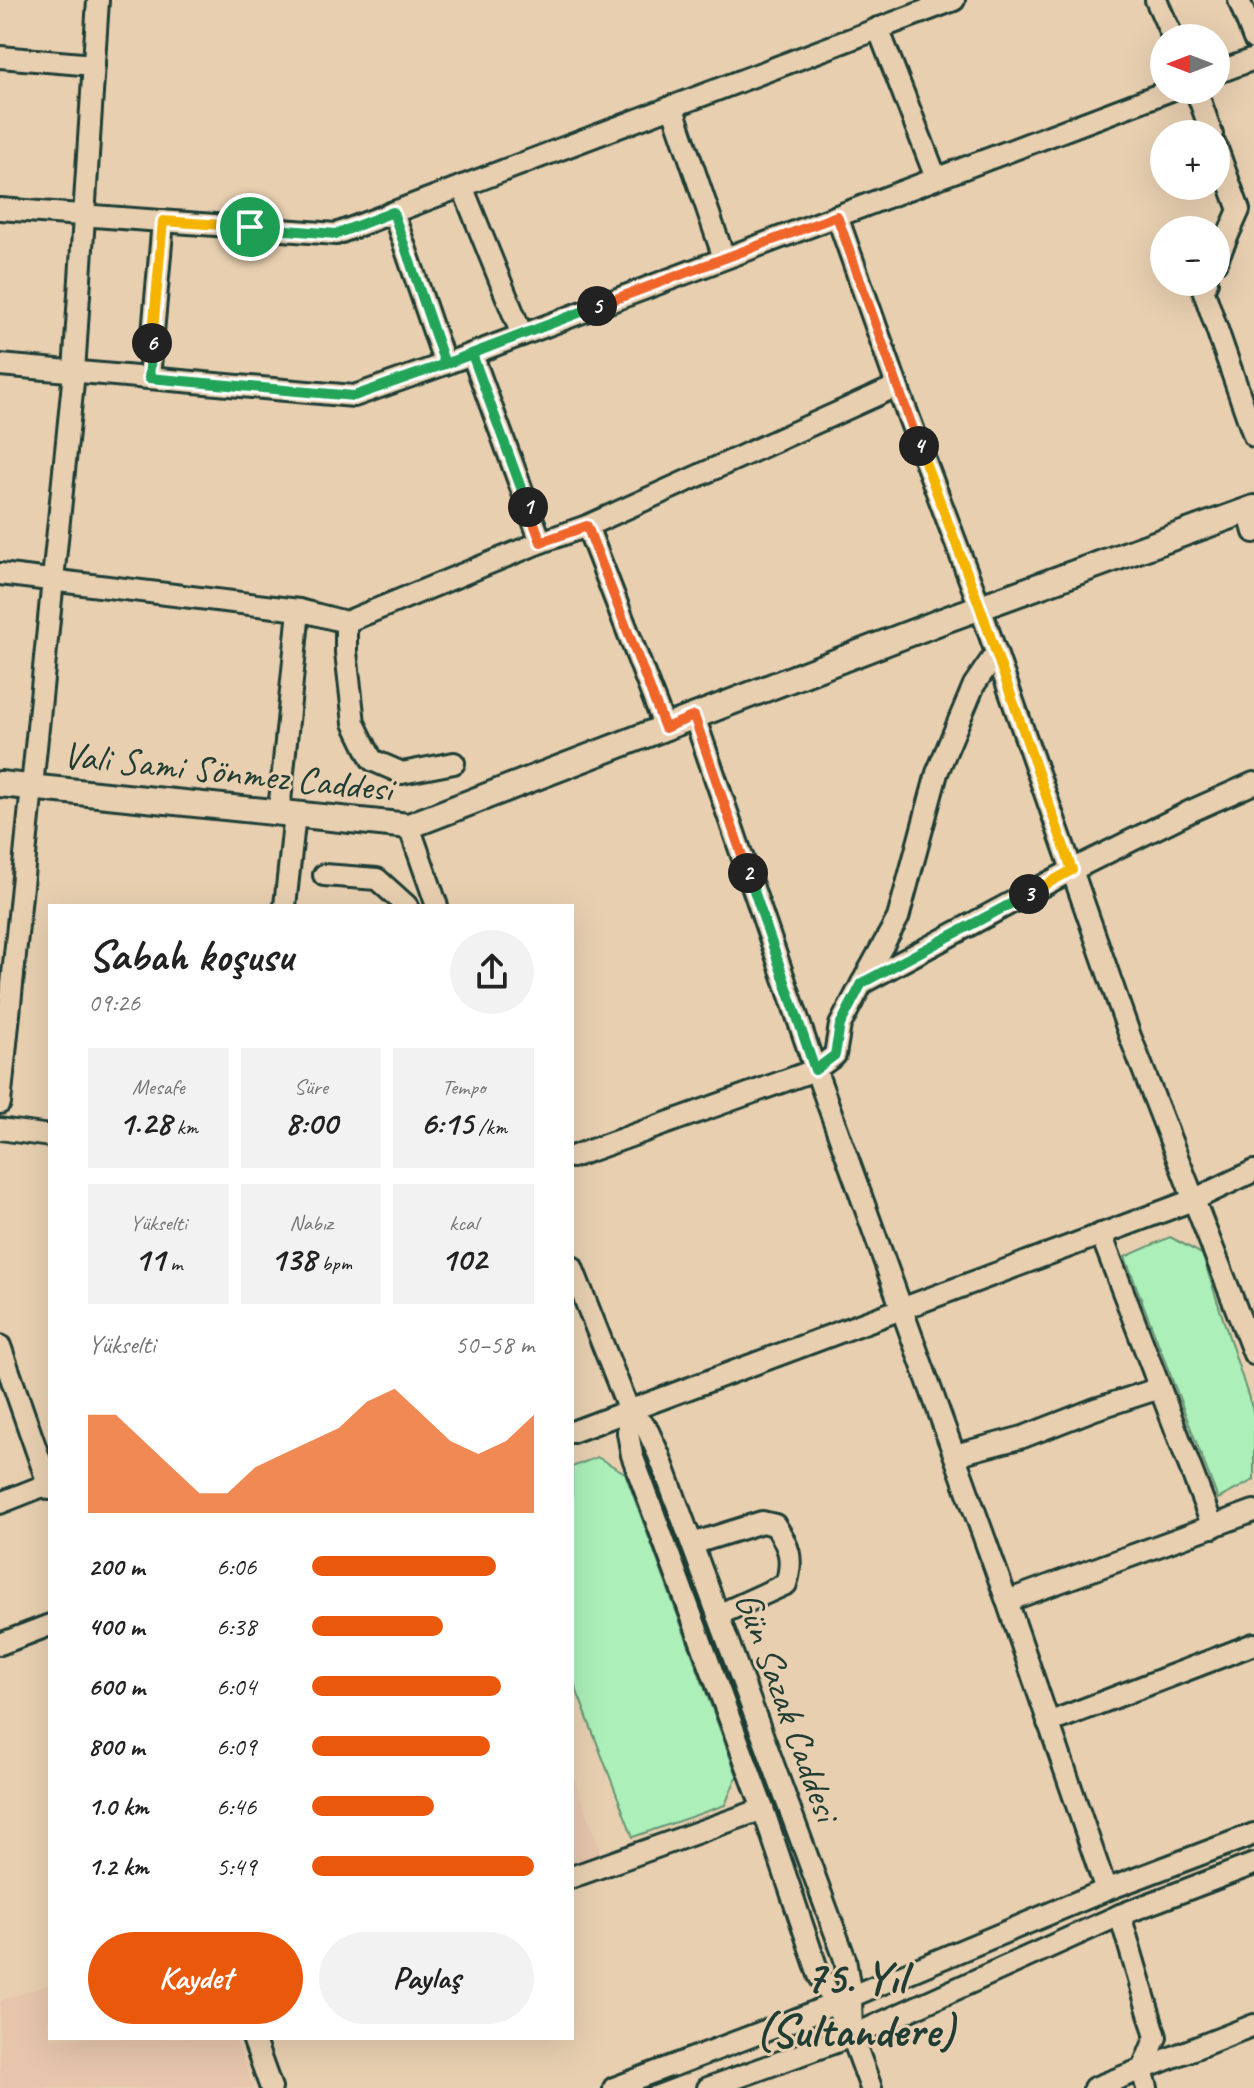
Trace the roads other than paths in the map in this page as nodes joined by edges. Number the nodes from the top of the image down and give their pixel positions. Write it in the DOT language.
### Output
graph roads {
  1 [pos="98,0"];
  2 [pos="954,0"];
  3 [pos="1156,0"];
  4 [pos="1239,0"];
  5 [pos="1167,24"];
  6 [pos="878,28"];
  7 [pos="1254,39"];
  8 [pos="0,57"];
  9 [pos="1254,59"];
  10 [pos="94,65"];
  11 [pos="1230,68"];
  12 [pos="1150,98"];
  13 [pos="672,106"];
  14 [pos="1230,174"];
  15 [pos="936,178"];
  16 [pos="462,186"];
  17 [pos="1247,207"];
  18 [pos="0,209"];
  19 [pos="393,212"];
  20 [pos="84,215"];
  21 [pos="837,216"];
  22 [pos="163,221"];
  23 [pos="1230,237"];
  24 [pos="724,258"];
  25 [pos="1205,296"];
  26 [pos="522,335"];
  27 [pos="472,354"];
  28 [pos="445,364"];
  29 [pos="0,365"];
  30 [pos="74,372"];
  31 [pos="149,378"];
  32 [pos="897,386"];
  33 [pos="1254,436"];
  34 [pos="1252,517"];
  35 [pos="587,526"];
  36 [pos="541,542"];
  37 [pos="0,574"];
  38 [pos="53,579"];
  39 [pos="980,607"];
  40 [pos="299,610"];
  41 [pos="346,622"];
  42 [pos="996,653"];
  43 [pos="694,716"];
  44 [pos="665,728"];
  45 [pos="454,763"];
  46 [pos="1254,783"];
  47 [pos="0,784"];
  48 [pos="33,787"];
  49 [pos="287,813"];
  50 [pos="409,826"];
  51 [pos="1072,870"];
  52 [pos="324,875"];
  53 [pos="285,904"];
  54 [pos="405,904"];
  55 [pos="436,904"];
  56 [pos="862,983"];
  57 [pos="815,1070"];
  58 [pos="0,1103"];
  59 [pos="0,1129"];
  60 [pos="48,1136"];
  61 [pos="574,1156"];
  62 [pos="1254,1171"];
  63 [pos="1193,1200"];
  64 [pos="1101,1234"];
  65 [pos="574,1272"];
  66 [pos="902,1308"];
  67 [pos="1249,1323"];
  68 [pos="0,1346"];
  69 [pos="1254,1354"];
  70 [pos="1160,1388"];
  71 [pos="629,1411"];
  72 [pos="574,1431"];
  73 [pos="955,1455"];
  74 [pos="48,1483"];
  75 [pos="48,1486"];
  76 [pos="0,1503"];
  77 [pos="1254,1511"];
  78 [pos="1213,1527"];
  79 [pos="692,1544"];
  80 [pos="1007,1601"];
  81 [pos="718,1615"];
  82 [pos="48,1626"];
  83 [pos="0,1644"];
  84 [pos="1254,1644"];
  85 [pos="1048,1723"];
  86 [pos="763,1809"];
  87 [pos="1254,1834"];
  88 [pos="1254,1864"];
  89 [pos="574,1876"];
  90 [pos="1106,1890"];
  91 [pos="1120,1915"];
  92 [pos="842,2000"];
  93 [pos="1254,2025"];
  94 [pos="852,2036"];
  95 [pos="254,2040"];
  96 [pos="1144,2079"];
  97 [pos="271,2088"];
  98 [pos="614,2088"];
  99 [pos="708,2088"];
  100 [pos="871,2088"];
  101 [pos="1094,2088"];
  1 -- 10 [label="street"];
  2 -- 6 [label="street"];
  3 -- 5 [label="street"];
  4 -- 7 [label="street"];
  6 -- 13 [label="street"];
  6 -- 15 [label="street"];
  8 -- 10 [label="street"];
  9 -- 11 [label="street"];
  10 -- 20 [label="street"];
  12 -- 15 [label="street"];
  13 -- 16 [label="street"];
  13 -- 24 [label="street"];
  14 -- 17 [label="street"];
  15 -- 21 [label="street"];
  16 -- 19 [label="street"];
  16 -- 26 [label="street"];
  17 -- 23 [label="street"];
  18 -- 20 [label="street"];
  19 -- 22 [label="street"];
  19 -- 28 [label="street"];
  20 -- 22 [label="street"];
  20 -- 30 [label="street"];
  21 -- 24 [label="street"];
  21 -- 32 [label="street"];
  22 -- 31 [label="street"];
  24 -- 26 [label="street"];
  25 -- 33 [label="street"];
  26 -- 27 [label="street"];
  27 -- 28 [label="street"];
  27 -- 36 [label="street"];
  28 -- 31 [label="street"];
  29 -- 30 [label="street"];
  30 -- 31 [label="street"];
  30 -- 38 [label="street"];
  32 -- 35 [label="street"];
  32 -- 39 [label="street"];
  34 -- 39 [label="main road, Vali Sami Sönmez Caddesi"];
  35 -- 36 [label="street"];
  35 -- 44 [label="street"];
  36 -- 41 [label="street"];
  37 -- 38 [label="street"];
  38 -- 40 [label="street"];
  38 -- 48 [label="street"];
  39 -- 42 [label="street"];
  39 -- 43 [label="main road, Vali Sami Sönmez Caddesi"];
  40 -- 41 [label="street"];
  40 -- 49 [label="street"];
  41 -- 45 [label="street"];
  42 -- 51 [label="street"];
  42 -- 56 [label="street"];
  43 -- 44 [label="main road, Vali Sami Sönmez Caddesi"];
  43 -- 57 [label="street"];
  44 -- 50 [label="main road, Vali Sami Sönmez Caddesi"];
  46 -- 51 [label="street"];
  47 -- 48 [label="main road, Vali Sami Sönmez Caddesi"];
  48 -- 49 [label="main road, Vali Sami Sönmez Caddesi"];
  48 -- 58 [label="street"];
  49 -- 50 [label="main road, Vali Sami Sönmez Caddesi"];
  49 -- 53 [label="street"];
  50 -- 55 [label="street"];
  51 -- 56 [label="street"];
  51 -- 63 [label="street"];
  52 -- 54 [label="street"];
  56 -- 57 [label="street"];
  57 -- 61 [label="street"];
  57 -- 66 [label="street"];
  59 -- 60 [label="street"];
  62 -- 63 [label="street"];
  63 -- 64 [label="street"];
  63 -- 67 [label="street"];
  64 -- 66 [label="street"];
  64 -- 70 [label="street"];
  65 -- 71 [label="street, Gün Sazak Caddesi"];
  66 -- 71 [label="street"];
  66 -- 73 [label="street"];
  67 -- 69 [label="street"];
  68 -- 74 [label="street"];
  70 -- 73 [label="street"];
  70 -- 78 [label="street"];
  71 -- 72 [label="street"];
  71 -- 79 [label="street, Gün Sazak Caddesi"];
  71 -- 86 [label="street, Gün Sazak Caddesi"];
  73 -- 80 [label="street"];
  75 -- 76 [label="street"];
  77 -- 78 [label="street"];
  78 -- 80 [label="street"];
  79 -- 81 [label="street, Gün Sazak Caddesi"];
  79 -- 81 [label="street"];
  80 -- 85 [label="street"];
  81 -- 92 [label="street, Gün Sazak Caddesi"];
  82 -- 83 [label="street"];
  84 -- 85 [label="street"];
  85 -- 90 [label="street"];
  86 -- 89 [label="street"];
  86 -- 92 [label="street, Gün Sazak Caddesi"];
  87 -- 90 [label="street"];
  88 -- 91 [label="street"];
  90 -- 92 [label="street"];
  91 -- 94 [label="street"];
  91 -- 96 [label="street"];
  92 -- 94 [label="street, Gün Sazak Caddesi"];
  92 -- 98 [label="street"];
  93 -- 96 [label="street"];
  94 -- 99 [label="street"];
  94 -- 100 [label="street, Gün Sazak Caddesi"];
  95 -- 97 [label="street"];
  96 -- 101 [label="street"];
}
